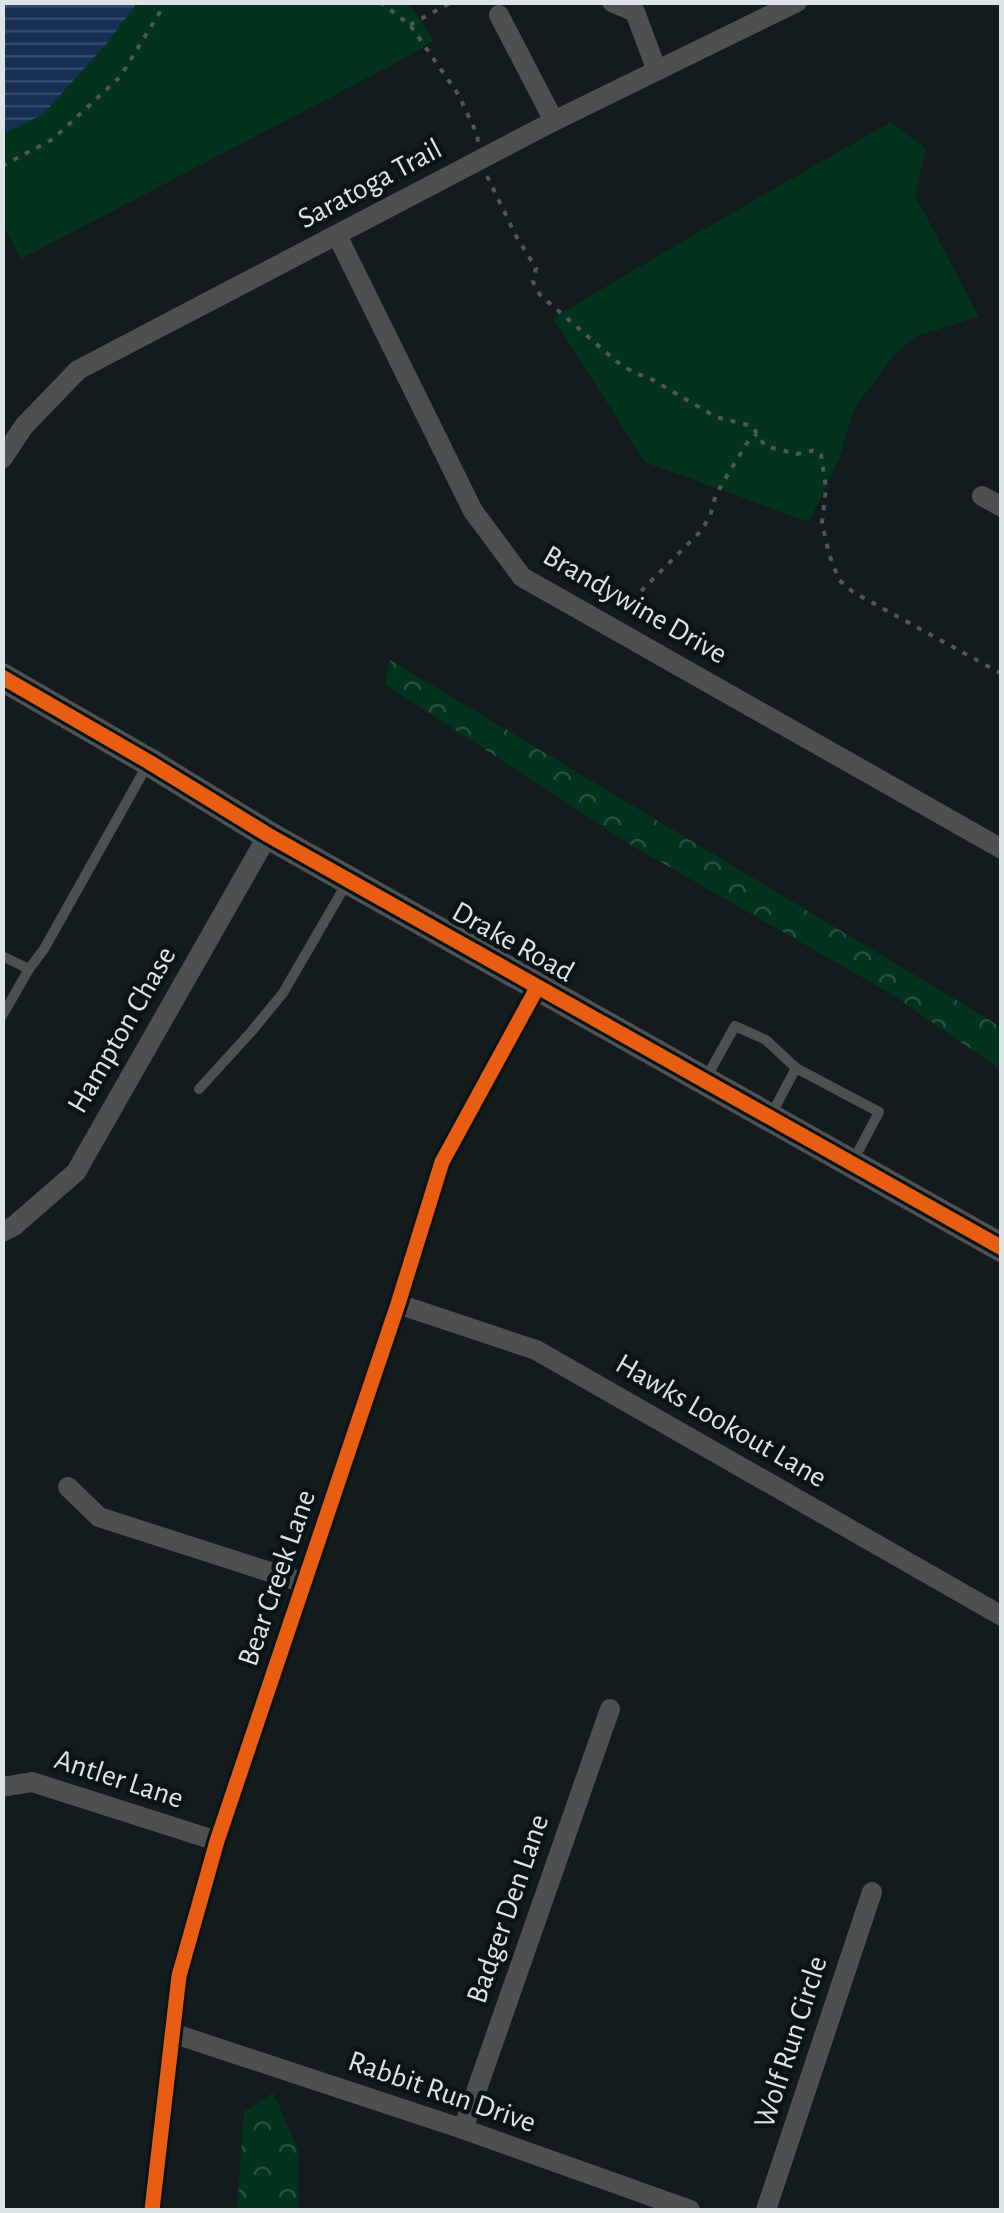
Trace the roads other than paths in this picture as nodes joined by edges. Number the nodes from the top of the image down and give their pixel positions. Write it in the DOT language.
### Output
graph roads {
  1 [pos="612,2"];
  2 [pos="798,2"];
  3 [pos="499,15"];
  4 [pos="657,71"];
  5 [pos="554,121"];
  6 [pos="336,236"];
  7 [pos="2,460"];
  8 [pos="982,496"];
  9 [pos="1002,507"];
  10 [pos="2,677"];
  11 [pos="149,762"];
  12 [pos="268,835"];
  13 [pos="1002,850"];
  14 [pos="349,880"];
  15 [pos="2,956"];
  16 [pos="28,970"];
  17 [pos="537,988"];
  18 [pos="2,1016"];
  19 [pos="796,1068"];
  20 [pos="705,1080"];
  21 [pos="200,1089"];
  22 [pos="770,1116"];
  23 [pos="852,1162"];
  24 [pos="2,1232"];
  25 [pos="1002,1248"];
  26 [pos="398,1304"];
  27 [pos="68,1487"];
  28 [pos="304,1583"];
  29 [pos="1002,1616"];
  30 [pos="610,1708"];
  31 [pos="2,1787"];
  32 [pos="217,1842"];
  33 [pos="872,1892"];
  34 [pos="172,2033"];
  35 [pos="463,2129"];
  36 [pos="152,2210"];
  37 [pos="690,2210"];
  38 [pos="766,2210"];
  1 -- 4 [label="street"];
  2 -- 4 [label="street, Saratoga Trail"];
  3 -- 5 [label="street"];
  4 -- 5 [label="street, Saratoga Trail"];
  5 -- 6 [label="street, Saratoga Trail"];
  6 -- 7 [label="street, Saratoga Trail"];
  6 -- 13 [label="street, Brandywine Drive"];
  8 -- 9 [label="street"];
  10 -- 11 [label="street, Drake Road"];
  11 -- 12 [label="street, Drake Road"];
  11 -- 16 [label="lane"];
  12 -- 14 [label="street, Drake Road"];
  12 -- 24 [label="street, Hampton Chase"];
  14 -- 17 [label="street, Drake Road"];
  14 -- 21 [label="lane"];
  15 -- 16 [label="lane"];
  16 -- 18 [label="lane"];
  17 -- 20 [label="street, Drake Road"];
  17 -- 26 [label="street, Bear Creek Lane"];
  19 -- 20 [label="lane"];
  19 -- 22 [label="lane"];
  19 -- 23 [label="lane"];
  20 -- 22 [label="street, Drake Road"];
  22 -- 23 [label="street, Drake Road"];
  23 -- 25 [label="street, Drake Road"];
  26 -- 28 [label="street, Bear Creek Lane"];
  26 -- 29 [label="street, Hawks Lookout Lane"];
  27 -- 28 [label="street"];
  28 -- 32 [label="street, Bear Creek Lane"];
  30 -- 35 [label="street, Badger Den Lane"];
  31 -- 32 [label="street, Antler Lane"];
  32 -- 34 [label="street, Bear Creek Lane"];
  33 -- 38 [label="street, Wolf Run Circle"];
  34 -- 35 [label="street, Rabbit Run Drive"];
  34 -- 36 [label="street, Bear Creek Lane"];
  35 -- 37 [label="street, Rabbit Run Drive"];
}
